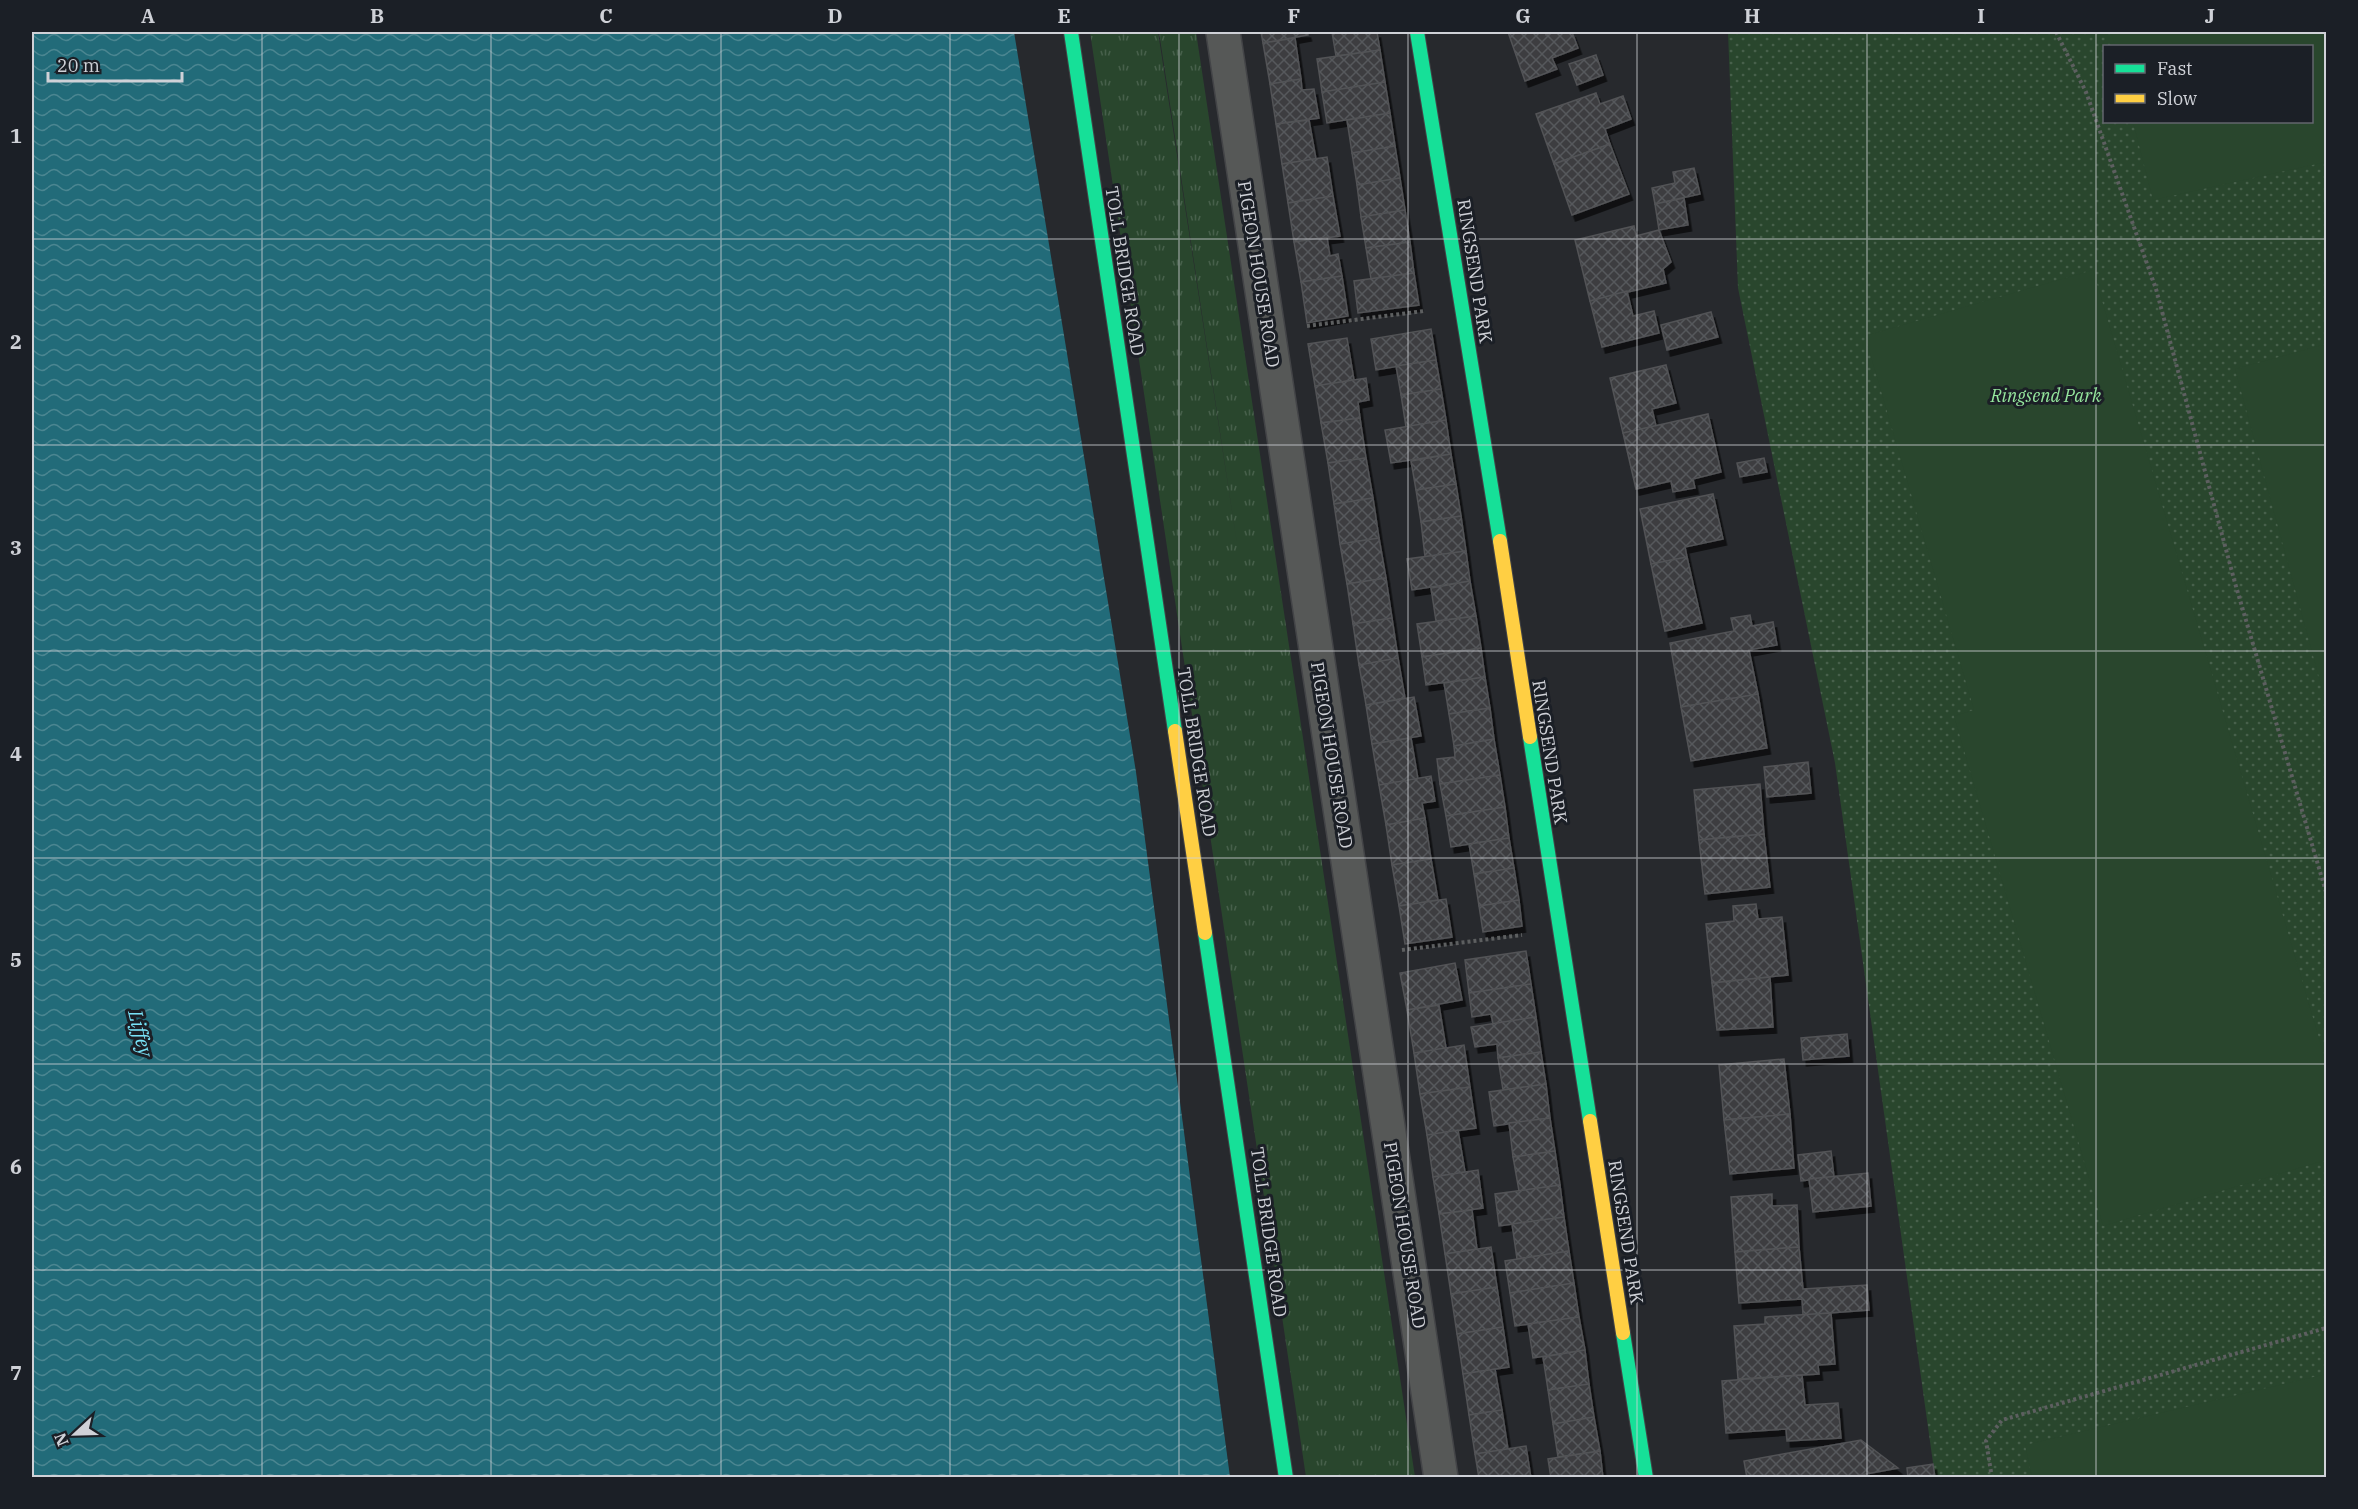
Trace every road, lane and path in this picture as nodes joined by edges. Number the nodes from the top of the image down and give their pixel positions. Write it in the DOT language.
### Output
graph roads {
  1 [pos="1071,32"];
  2 [pos="1223,32"];
  3 [pos="1417,32"];
  4 [pos="2056,32"];
  5 [pos="1463,305"];
  6 [pos="1267,332"];
  7 [pos="2326,892"];
  8 [pos="1560,928"];
  9 [pos="1362,956"];
  10 [pos="2326,1328"];
  11 [pos="1286,1478"];
  12 [pos="1441,1478"];
  13 [pos="1646,1478"];
  14 [pos="1992,1478"];
  1 -- 11 [label="street, TOLL BRIDGE ROAD"];
  2 -- 6 [label="street, PIGEON HOUSE ROAD"];
  3 -- 5 [label="street, RINGSEND PARK"];
  4 -- 7 [label="path"];
  5 -- 6 [label="path"];
  5 -- 8 [label="street, RINGSEND PARK"];
  6 -- 9 [label="street, PIGEON HOUSE ROAD"];
  8 -- 9 [label="path"];
  8 -- 13 [label="street, RINGSEND PARK"];
  9 -- 12 [label="street, PIGEON HOUSE ROAD"];
  10 -- 14 [label="path"];
}
